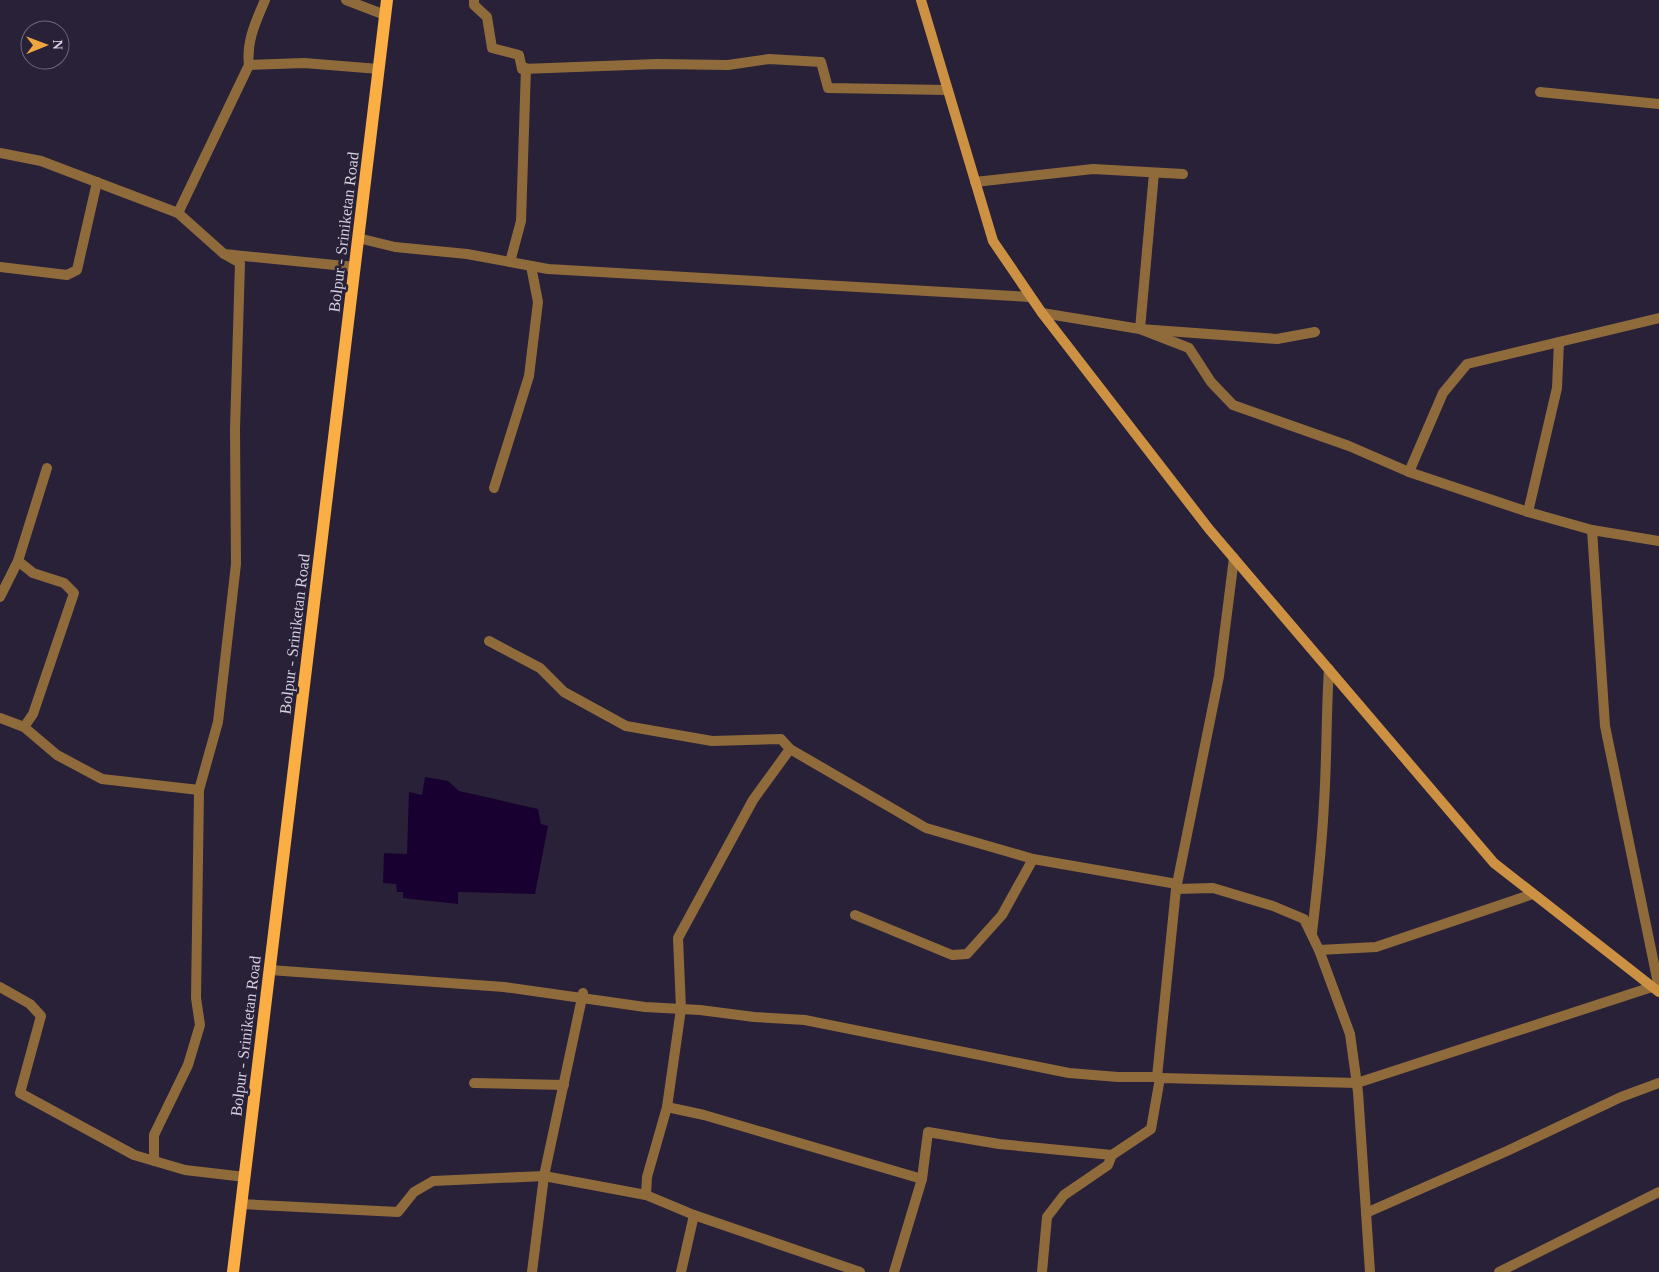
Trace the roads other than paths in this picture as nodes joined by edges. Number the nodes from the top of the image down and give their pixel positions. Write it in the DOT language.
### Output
graph roads {
  1 [pos="265,0"];
  2 [pos="346,0"];
  3 [pos="387,0"];
  4 [pos="474,0"];
  5 [pos="921,0"];
  6 [pos="386,14"];
  7 [pos="249,65"];
  8 [pos="379,68"];
  9 [pos="526,68"];
  10 [pos="947,90"];
  11 [pos="1540,92"];
  12 [pos="1659,104"];
  13 [pos="0,153"];
  14 [pos="1154,173"];
  15 [pos="1183,174"];
  16 [pos="97,182"];
  17 [pos="975,182"];
  18 [pos="178,213"];
  19 [pos="358,238"];
  20 [pos="224,254"];
  21 [pos="510,262"];
  22 [pos="355,266"];
  23 [pos="531,266"];
  24 [pos="0,267"];
  25 [pos="1030,297"];
  26 [pos="1042,313"];
  27 [pos="1659,318"];
  28 [pos="1140,329"];
  29 [pos="1315,332"];
  30 [pos="1559,342"];
  31 [pos="47,468"];
  32 [pos="1409,472"];
  33 [pos="494,488"];
  34 [pos="1528,512"];
  35 [pos="1592,530"];
  36 [pos="1659,541"];
  37 [pos="1234,558"];
  38 [pos="18,561"];
  39 [pos="0,597"];
  40 [pos="489,641"];
  41 [pos="1329,669"];
  42 [pos="0,718"];
  43 [pos="24,727"];
  44 [pos="790,749"];
  45 [pos="199,790"];
  46 [pos="1033,859"];
  47 [pos="1177,886"];
  48 [pos="1533,894"];
  49 [pos="855,915"];
  50 [pos="1312,934"];
  51 [pos="1319,950"];
  52 [pos="1655,950"];
  53 [pos="270,970"];
  54 [pos="0,987"];
  55 [pos="1657,989"];
  56 [pos="583,995"];
  57 [pos="681,1009"];
  58 [pos="474,1083"];
  59 [pos="1357,1083"];
  60 [pos="1659,1083"];
  61 [pos="564,1084"];
  62 [pos="667,1108"];
  63 [pos="1112,1155"];
  64 [pos="154,1161"];
  65 [pos="544,1176"];
  66 [pos="245,1177"];
  67 [pos="922,1179"];
  68 [pos="1659,1192"];
  69 [pos="646,1195"];
  70 [pos="242,1204"];
  71 [pos="1366,1213"];
  72 [pos="694,1215"];
  73 [pos="233,1272"];
  74 [pos="532,1272"];
  75 [pos="681,1272"];
  76 [pos="860,1272"];
  77 [pos="894,1272"];
  78 [pos="1042,1272"];
  79 [pos="1370,1272"];
  80 [pos="1499,1272"];
  1 -- 7 [label="street"];
  2 -- 6 [label="street"];
  3 -- 6 [label="main road, Bolpur - Sriniketan Road"];
  4 -- 9 [label="street"];
  5 -- 10 [label="street"];
  6 -- 8 [label="main road, Bolpur - Sriniketan Road"];
  7 -- 8 [label="street"];
  7 -- 18 [label="street"];
  8 -- 19 [label="main road, Bolpur - Sriniketan Road"];
  9 -- 10 [label="street"];
  9 -- 21 [label="street"];
  10 -- 17 [label="street"];
  11 -- 12 [label="street"];
  13 -- 16 [label="street"];
  14 -- 15 [label="street"];
  14 -- 17 [label="street"];
  14 -- 28 [label="street"];
  16 -- 18 [label="street"];
  16 -- 24 [label="street"];
  17 -- 25 [label="street"];
  18 -- 20 [label="street"];
  19 -- 21 [label="street"];
  19 -- 22 [label="main road, Bolpur - Sriniketan Road"];
  20 -- 22 [label="street"];
  20 -- 45 [label="street"];
  21 -- 23 [label="street"];
  22 -- 53 [label="main road, Bolpur - Sriniketan Road"];
  23 -- 25 [label="street"];
  23 -- 33 [label="street"];
  25 -- 26 [label="street"];
  26 -- 28 [label="street"];
  26 -- 37 [label="street"];
  27 -- 30 [label="street"];
  28 -- 29 [label="street"];
  28 -- 32 [label="street"];
  30 -- 32 [label="street"];
  30 -- 34 [label="street"];
  31 -- 38 [label="street"];
  32 -- 34 [label="street"];
  34 -- 35 [label="street"];
  35 -- 36 [label="street"];
  35 -- 52 [label="street"];
  37 -- 41 [label="street"];
  37 -- 47 [label="street"];
  38 -- 39 [label="street"];
  38 -- 43 [label="street"];
  40 -- 44 [label="street"];
  41 -- 48 [label="street"];
  41 -- 50 [label="street"];
  42 -- 43 [label="street"];
  43 -- 45 [label="street"];
  44 -- 46 [label="street"];
  44 -- 57 [label="street"];
  45 -- 64 [label="street"];
  46 -- 47 [label="street"];
  46 -- 49 [label="street"];
  47 -- 50 [label="street"];
  47 -- 57 [label="street"];
  48 -- 51 [label="street"];
  48 -- 55 [label="street"];
  50 -- 51 [label="street"];
  51 -- 59 [label="street"];
  52 -- 55 [label="street"];
  53 -- 56 [label="street"];
  53 -- 66 [label="main road, Bolpur - Sriniketan Road"];
  54 -- 64 [label="street"];
  55 -- 59 [label="street"];
  56 -- 57 [label="street"];
  56 -- 61 [label="street"];
  57 -- 62 [label="street"];
  58 -- 61 [label="street"];
  59 -- 63 [label="street"];
  59 -- 71 [label="street"];
  60 -- 71 [label="street"];
  61 -- 65 [label="street"];
  62 -- 67 [label="street"];
  62 -- 69 [label="street"];
  63 -- 67 [label="street"];
  63 -- 78 [label="street"];
  64 -- 66 [label="street"];
  65 -- 69 [label="street"];
  65 -- 70 [label="street"];
  65 -- 74 [label="street"];
  66 -- 70 [label="main road, Bolpur - Sriniketan Road"];
  67 -- 77 [label="street"];
  68 -- 80 [label="street"];
  69 -- 72 [label="street"];
  70 -- 73 [label="main road, Bolpur - Sriniketan Road"];
  71 -- 79 [label="street"];
  72 -- 75 [label="street"];
  72 -- 76 [label="street"];
}
